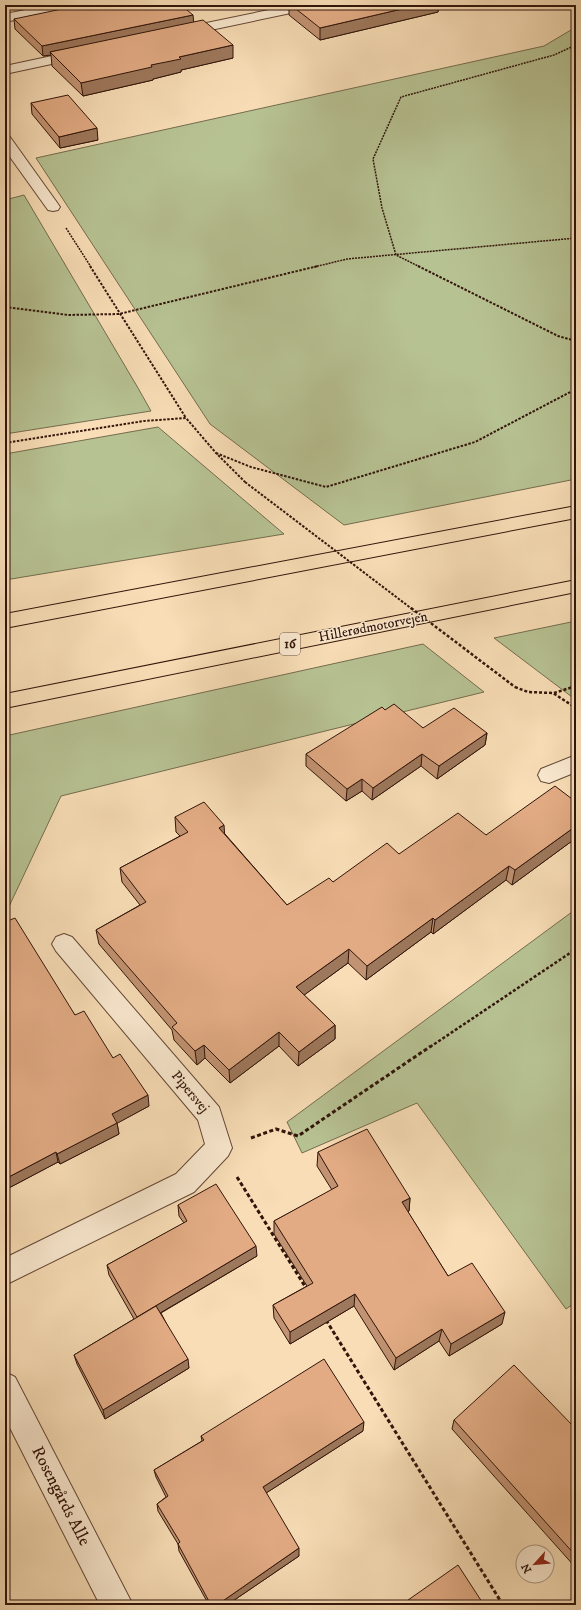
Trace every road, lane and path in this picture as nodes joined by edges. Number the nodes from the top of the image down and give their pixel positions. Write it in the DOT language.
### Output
graph roads {
  1 [pos="68,5"];
  2 [pos="310,5"];
  3 [pos="5,18"];
  4 [pos="168,35"];
  5 [pos="576,45"];
  6 [pos="91,52"];
  7 [pos="5,70"];
  8 [pos="5,140"];
  9 [pos="53,207"];
  10 [pos="576,238"];
  11 [pos="396,255"];
  12 [pos="5,307"];
  13 [pos="119,314"];
  14 [pos="576,341"];
  15 [pos="576,389"];
  16 [pos="186,418"];
  17 [pos="5,443"];
  18 [pos="216,453"];
  19 [pos="576,512"];
  20 [pos="576,586"];
  21 [pos="5,621"];
  22 [pos="576,686"];
  23 [pos="553,693"];
  24 [pos="5,701"];
  25 [pos="576,708"];
  26 [pos="576,763"];
  27 [pos="549,775"];
  28 [pos="64,944"];
  29 [pos="576,949"];
  30 [pos="219,1148"];
  31 [pos="5,1272"];
  32 [pos="307,1289"];
  33 [pos="324,1316"];
  34 [pos="5,1387"];
  35 [pos="117,1605"];
  36 [pos="503,1605"];
  1 -- 3 [label="street"];
  2 -- 4 [label="street"];
  5 -- 11 [label="path"];
  6 -- 7 [label="street"];
  8 -- 9 [label="street"];
  9 -- 13 [label="path"];
  10 -- 11 [label="path"];
  11 -- 13 [label="path"];
  11 -- 14 [label="path"];
  12 -- 13 [label="path"];
  13 -- 16 [label="path"];
  15 -- 18 [label="path"];
  16 -- 17 [label="path"];
  16 -- 18 [label="path"];
  18 -- 23 [label="path, bridge"];
  19 -- 21 [label="highway"];
  20 -- 24 [label="highway, Hillerødmotorvejen / 16"];
  22 -- 23 [label="path"];
  23 -- 25 [label="path"];
  26 -- 27 [label="street"];
  28 -- 30 [label="street, Pipersvej"];
  29 -- 30 [label="path"];
  30 -- 31 [label="street"];
  30 -- 32 [label="path"];
  33 -- 36 [label="path"];
  34 -- 35 [label="street, Rosengårds Alle"];
}
